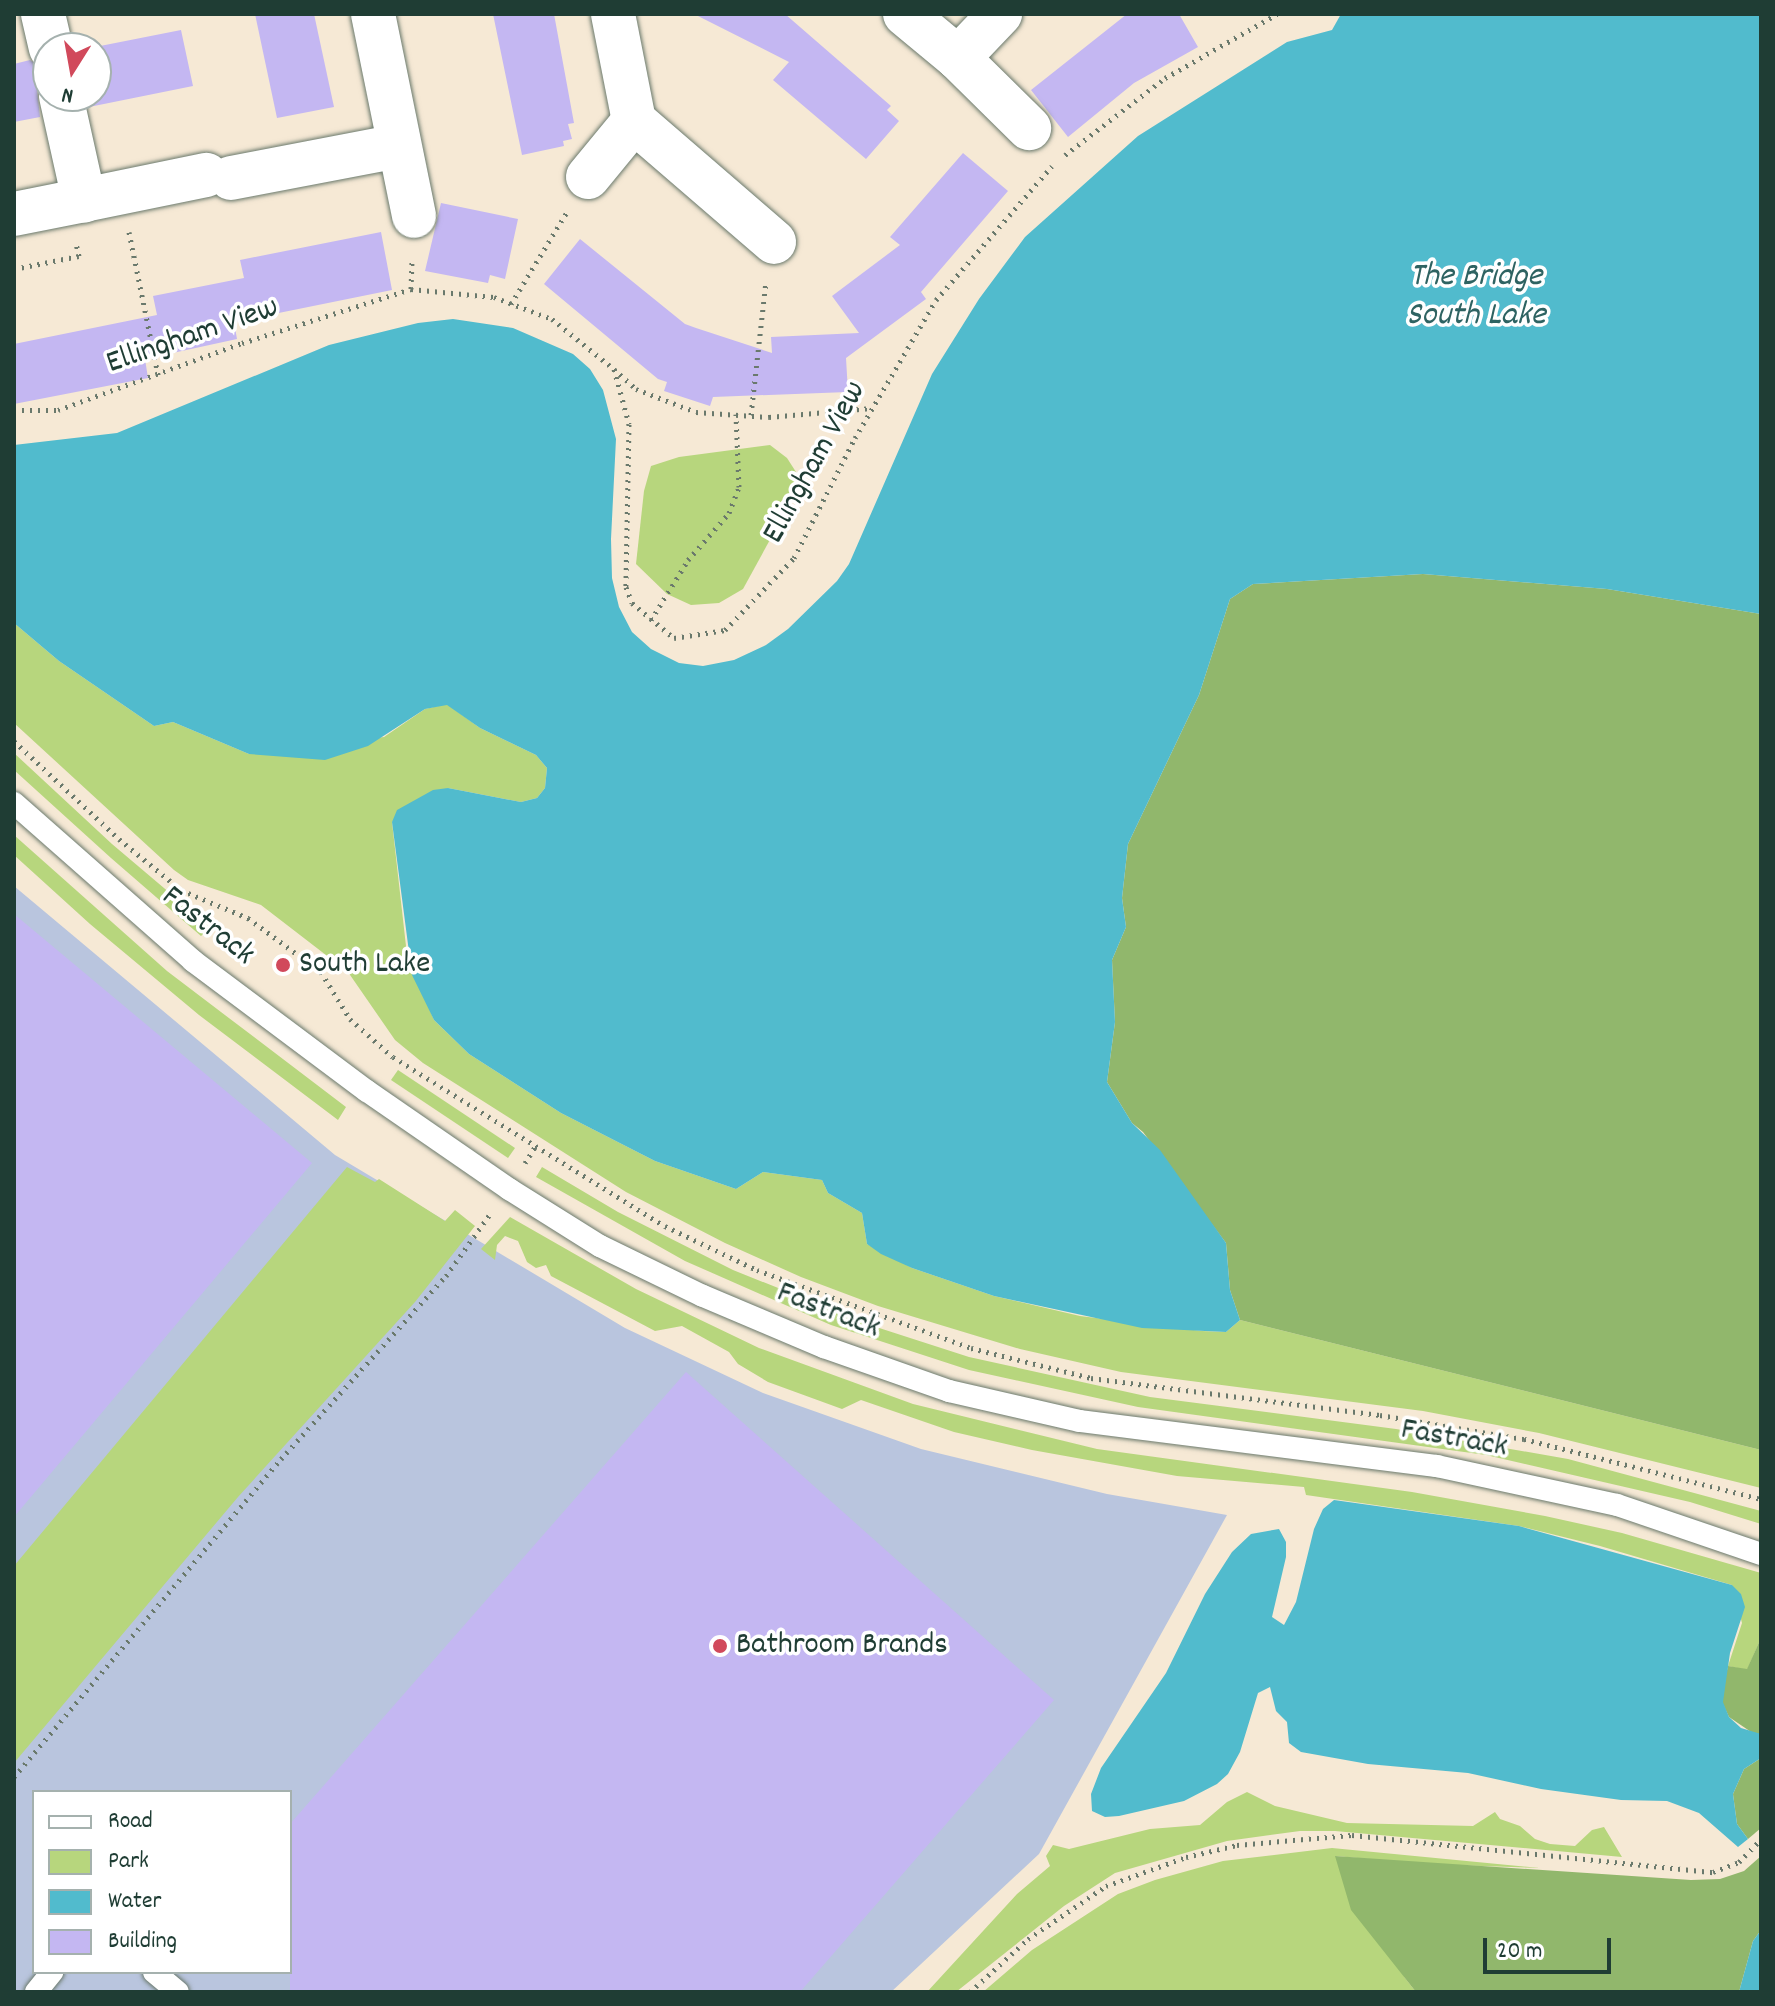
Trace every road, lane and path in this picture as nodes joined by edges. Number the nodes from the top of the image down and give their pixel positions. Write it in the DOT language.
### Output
graph roads {
  1 [pos="373,14"];
  2 [pos="613,14"];
  3 [pos="905,14"];
  4 [pos="1000,14"];
  5 [pos="1277,14"];
  6 [pos="958,58"];
  7 [pos="68,112"];
  8 [pos="634,121"];
  9 [pos="1029,128"];
  10 [pos="399,146"];
  11 [pos="588,177"];
  12 [pos="102,196"];
  13 [pos="14,214"];
  14 [pos="414,216"];
  15 [pos="774,242"];
  16 [pos="511,304"];
  17 [pos="614,369"];
  18 [pos="158,376"];
  19 [pos="873,408"];
  20 [pos="14,410"];
  21 [pos="736,414"];
  22 [pos="751,415"];
  23 [pos="651,620"];
  24 [pos="14,741"];
  25 [pos="14,803"];
  26 [pos="535,1147"];
  27 [pos="509,1189"];
  28 [pos="1761,1499"];
  29 [pos="1761,1554"];
  30 [pos="14,1777"];
  31 [pos="1761,1839"];
  32 [pos="50,1974"];
  33 [pos="156,1974"];
  34 [pos="36,1992"];
  35 [pos="178,1992"];
  36 [pos="970,1992"];
  1 -- 10 [label="street"];
  2 -- 8 [label="street"];
  3 -- 6 [label="street"];
  4 -- 6 [label="street"];
  5 -- 19 [label="path, Ellingham View"];
  6 -- 9 [label="street"];
  7 -- 12 [label="street"];
  8 -- 11 [label="street"];
  8 -- 15 [label="street"];
  10 -- 12 [label="street"];
  10 -- 14 [label="street"];
  11 -- 16 [label="path"];
  12 -- 13 [label="street"];
  12 -- 18 [label="path"];
  15 -- 22 [label="path"];
  16 -- 17 [label="path, Ellingham View"];
  16 -- 18 [label="path, Ellingham View"];
  17 -- 21 [label="path"];
  17 -- 23 [label="path, Ellingham View"];
  18 -- 20 [label="path, Ellingham View"];
  19 -- 22 [label="path"];
  19 -- 23 [label="path, Ellingham View"];
  21 -- 22 [label="path"];
  21 -- 23 [label="path"];
  24 -- 26 [label="path"];
  25 -- 27 [label="lane, Fastrack"];
  26 -- 27 [label="path"];
  26 -- 28 [label="path"];
  27 -- 29 [label="lane, Fastrack"];
  27 -- 30 [label="path"];
  31 -- 36 [label="path"];
  32 -- 34 [label="lane"];
  33 -- 35 [label="lane"];
}
